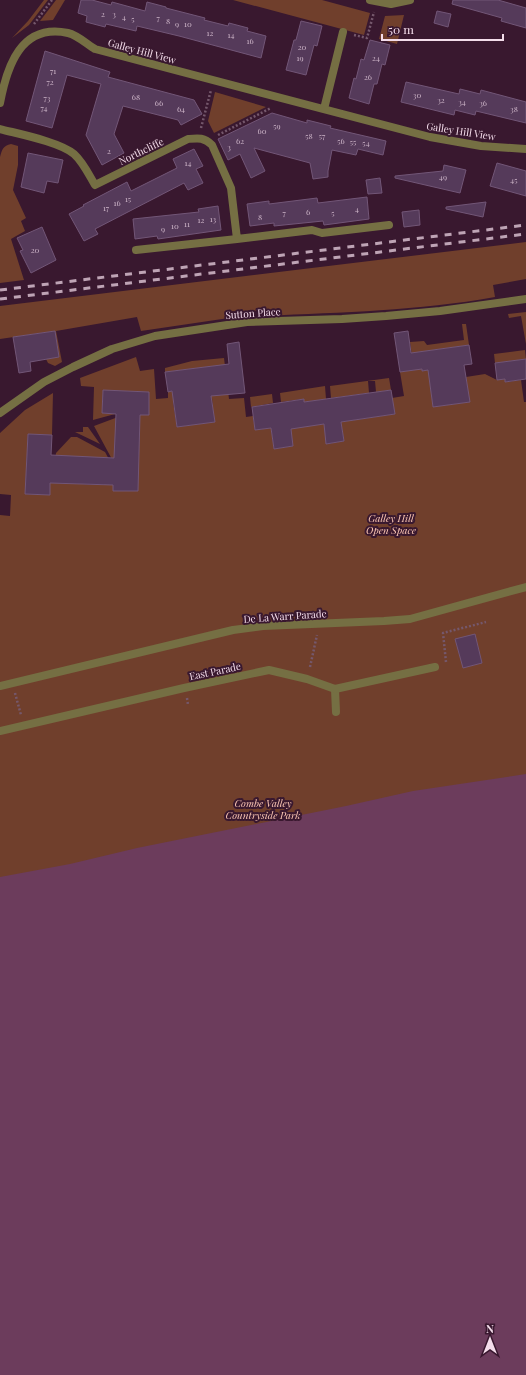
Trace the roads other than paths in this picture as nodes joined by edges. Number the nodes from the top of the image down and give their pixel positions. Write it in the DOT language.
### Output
graph roads {
  1 [pos="410,0"];
  2 [pos="373,1"];
  3 [pos="343,32"];
  4 [pos="0,103"];
  5 [pos="324,109"];
  6 [pos="0,129"];
  7 [pos="526,149"];
  8 [pos="389,225"];
  9 [pos="237,239"];
  10 [pos="136,250"];
  11 [pos="526,299"];
  12 [pos="0,413"];
  13 [pos="526,587"];
  14 [pos="435,667"];
  15 [pos="0,686"];
  16 [pos="335,689"];
  17 [pos="336,712"];
  18 [pos="0,731"];
  1 -- 2 [label="street"];
  3 -- 5 [label="street"];
  4 -- 5 [label="street, Galley Hill View"];
  5 -- 7 [label="street, Galley Hill View"];
  6 -- 9 [label="street, Northcliffe"];
  8 -- 9 [label="street"];
  9 -- 10 [label="street"];
  11 -- 12 [label="street, Sutton Place"];
  13 -- 15 [label="street, De La Warr Parade"];
  14 -- 16 [label="street"];
  16 -- 17 [label="street"];
  16 -- 18 [label="street, East Parade"];
}
